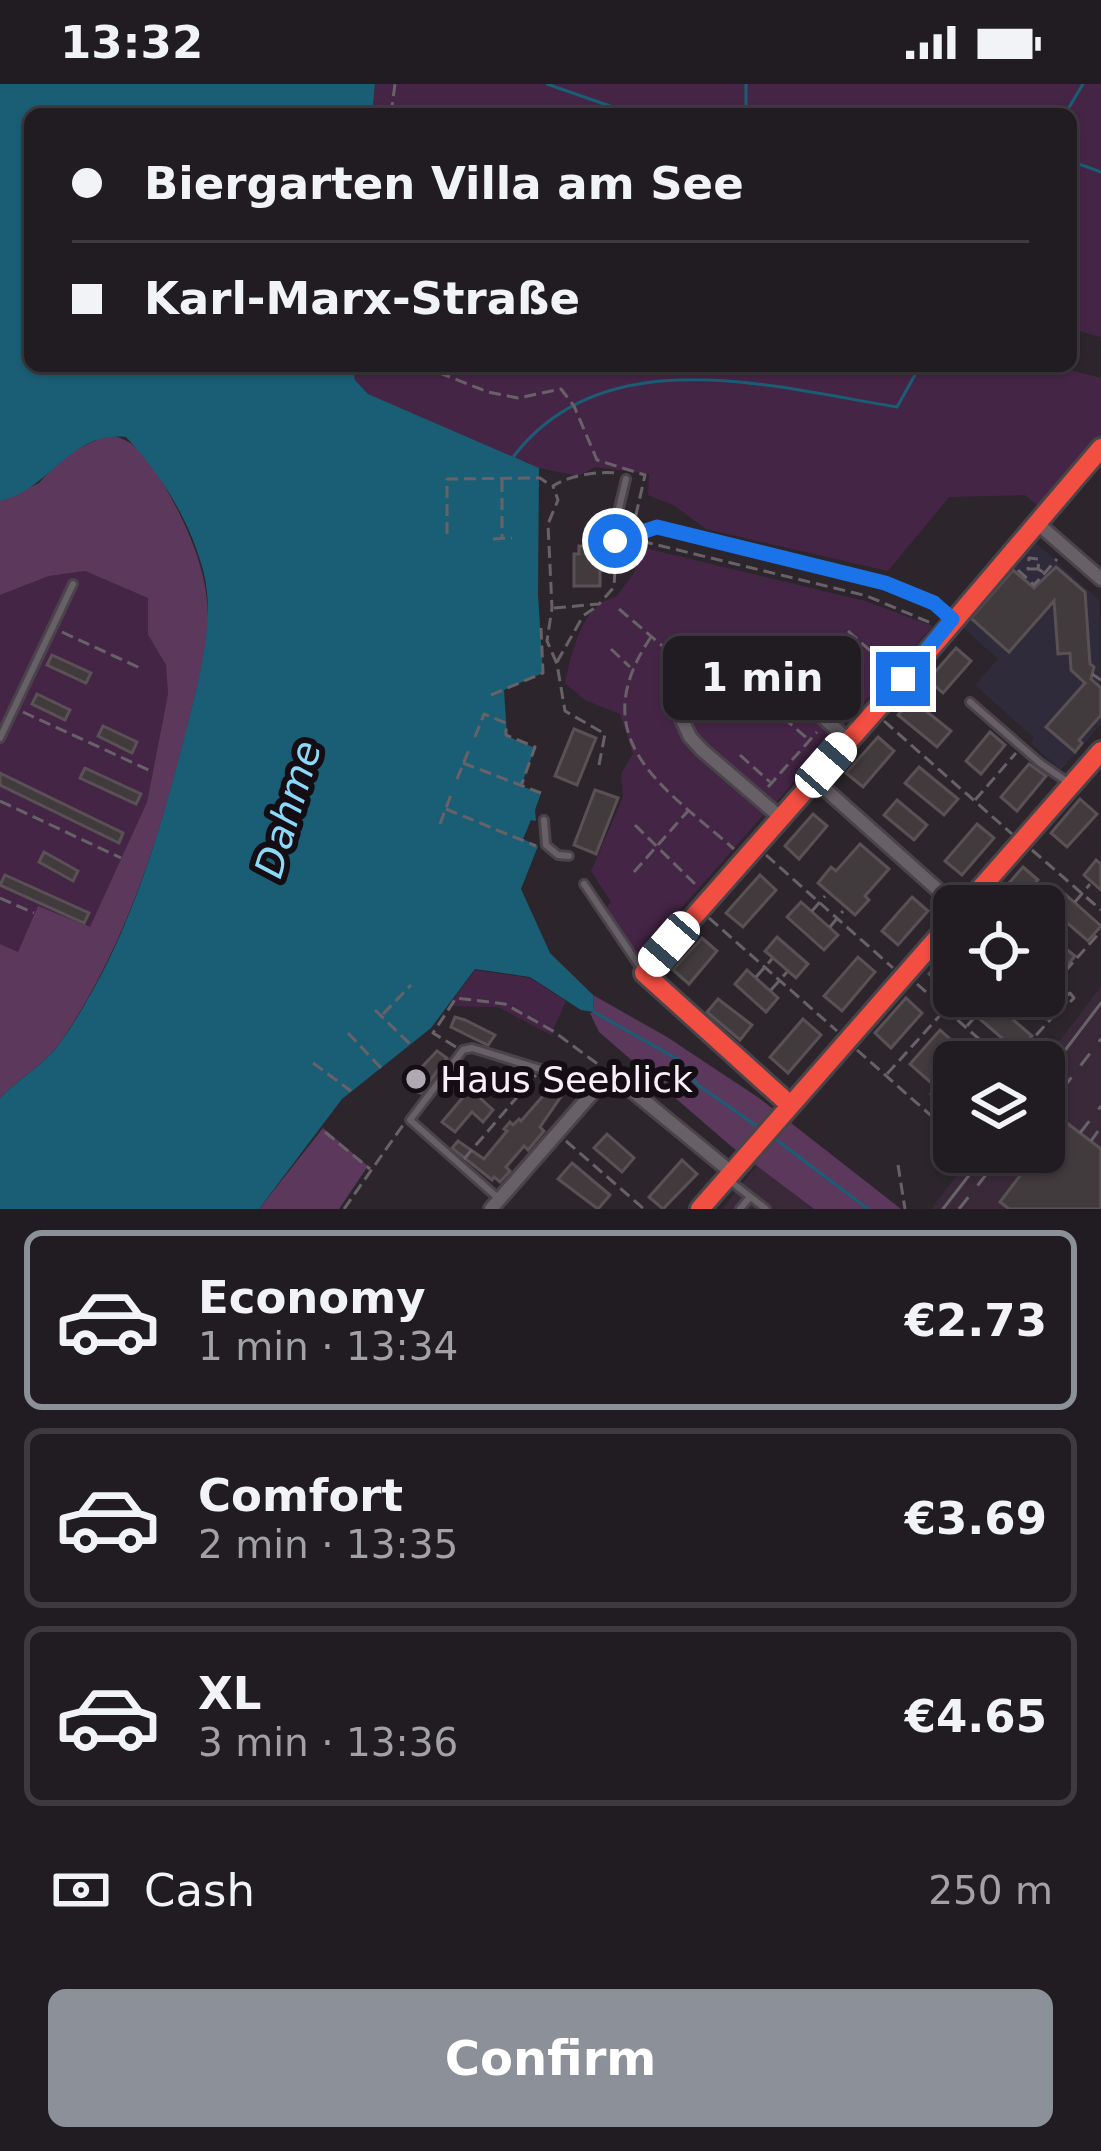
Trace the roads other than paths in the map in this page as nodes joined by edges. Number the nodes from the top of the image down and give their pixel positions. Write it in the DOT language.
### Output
graph roads {
  1 [pos="1101,448"];
  2 [pos="626,479"];
  3 [pos="1036,522"];
  4 [pos="1101,579"];
  5 [pos="74,584"];
  6 [pos="947,625"];
  7 [pos="970,702"];
  8 [pos="0,738"];
  9 [pos="848,740"];
  10 [pos="1101,751"];
  11 [pos="814,779"];
  12 [pos="1072,785"];
  13 [pos="780,818"];
  14 [pos="544,820"];
  15 [pos="569,856"];
  16 [pos="584,884"];
  17 [pos="933,885"];
  18 [pos="983,885"];
  19 [pos="933,943"];
  20 [pos="644,973"];
  21 [pos="596,1086"];
  22 [pos="786,1110"];
  23 [pos="733,1170"];
  24 [pos="750,1196"];
  25 [pos="495,1204"];
  26 [pos="700,1209"];
  27 [pos="740,1209"];
  28 [pos="766,1209"];
  1 -- 3 [label="street"];
  2 -- 6 [label="lane"];
  3 -- 4 [label="street"];
  3 -- 6 [label="street"];
  5 -- 8 [label="lane"];
  6 -- 9 [label="street"];
  7 -- 12 [label="lane"];
  9 -- 11 [label="street"];
  9 -- 13 [label="street"];
  10 -- 12 [label="street"];
  11 -- 13 [label="street"];
  11 -- 17 [label="street"];
  12 -- 18 [label="street"];
  13 -- 20 [label="street"];
  14 -- 15 [label="lane"];
  16 -- 20 [label="lane"];
  19 -- 22 [label="street"];
  20 -- 22 [label="street"];
  21 -- 23 [label="street"];
  21 -- 25 [label="street"];
  21 -- 25 [label="lane"];
  22 -- 23 [label="street"];
  23 -- 24 [label="lane"];
  23 -- 26 [label="street"];
  24 -- 27 [label="lane"];
  24 -- 28 [label="lane"];
}
